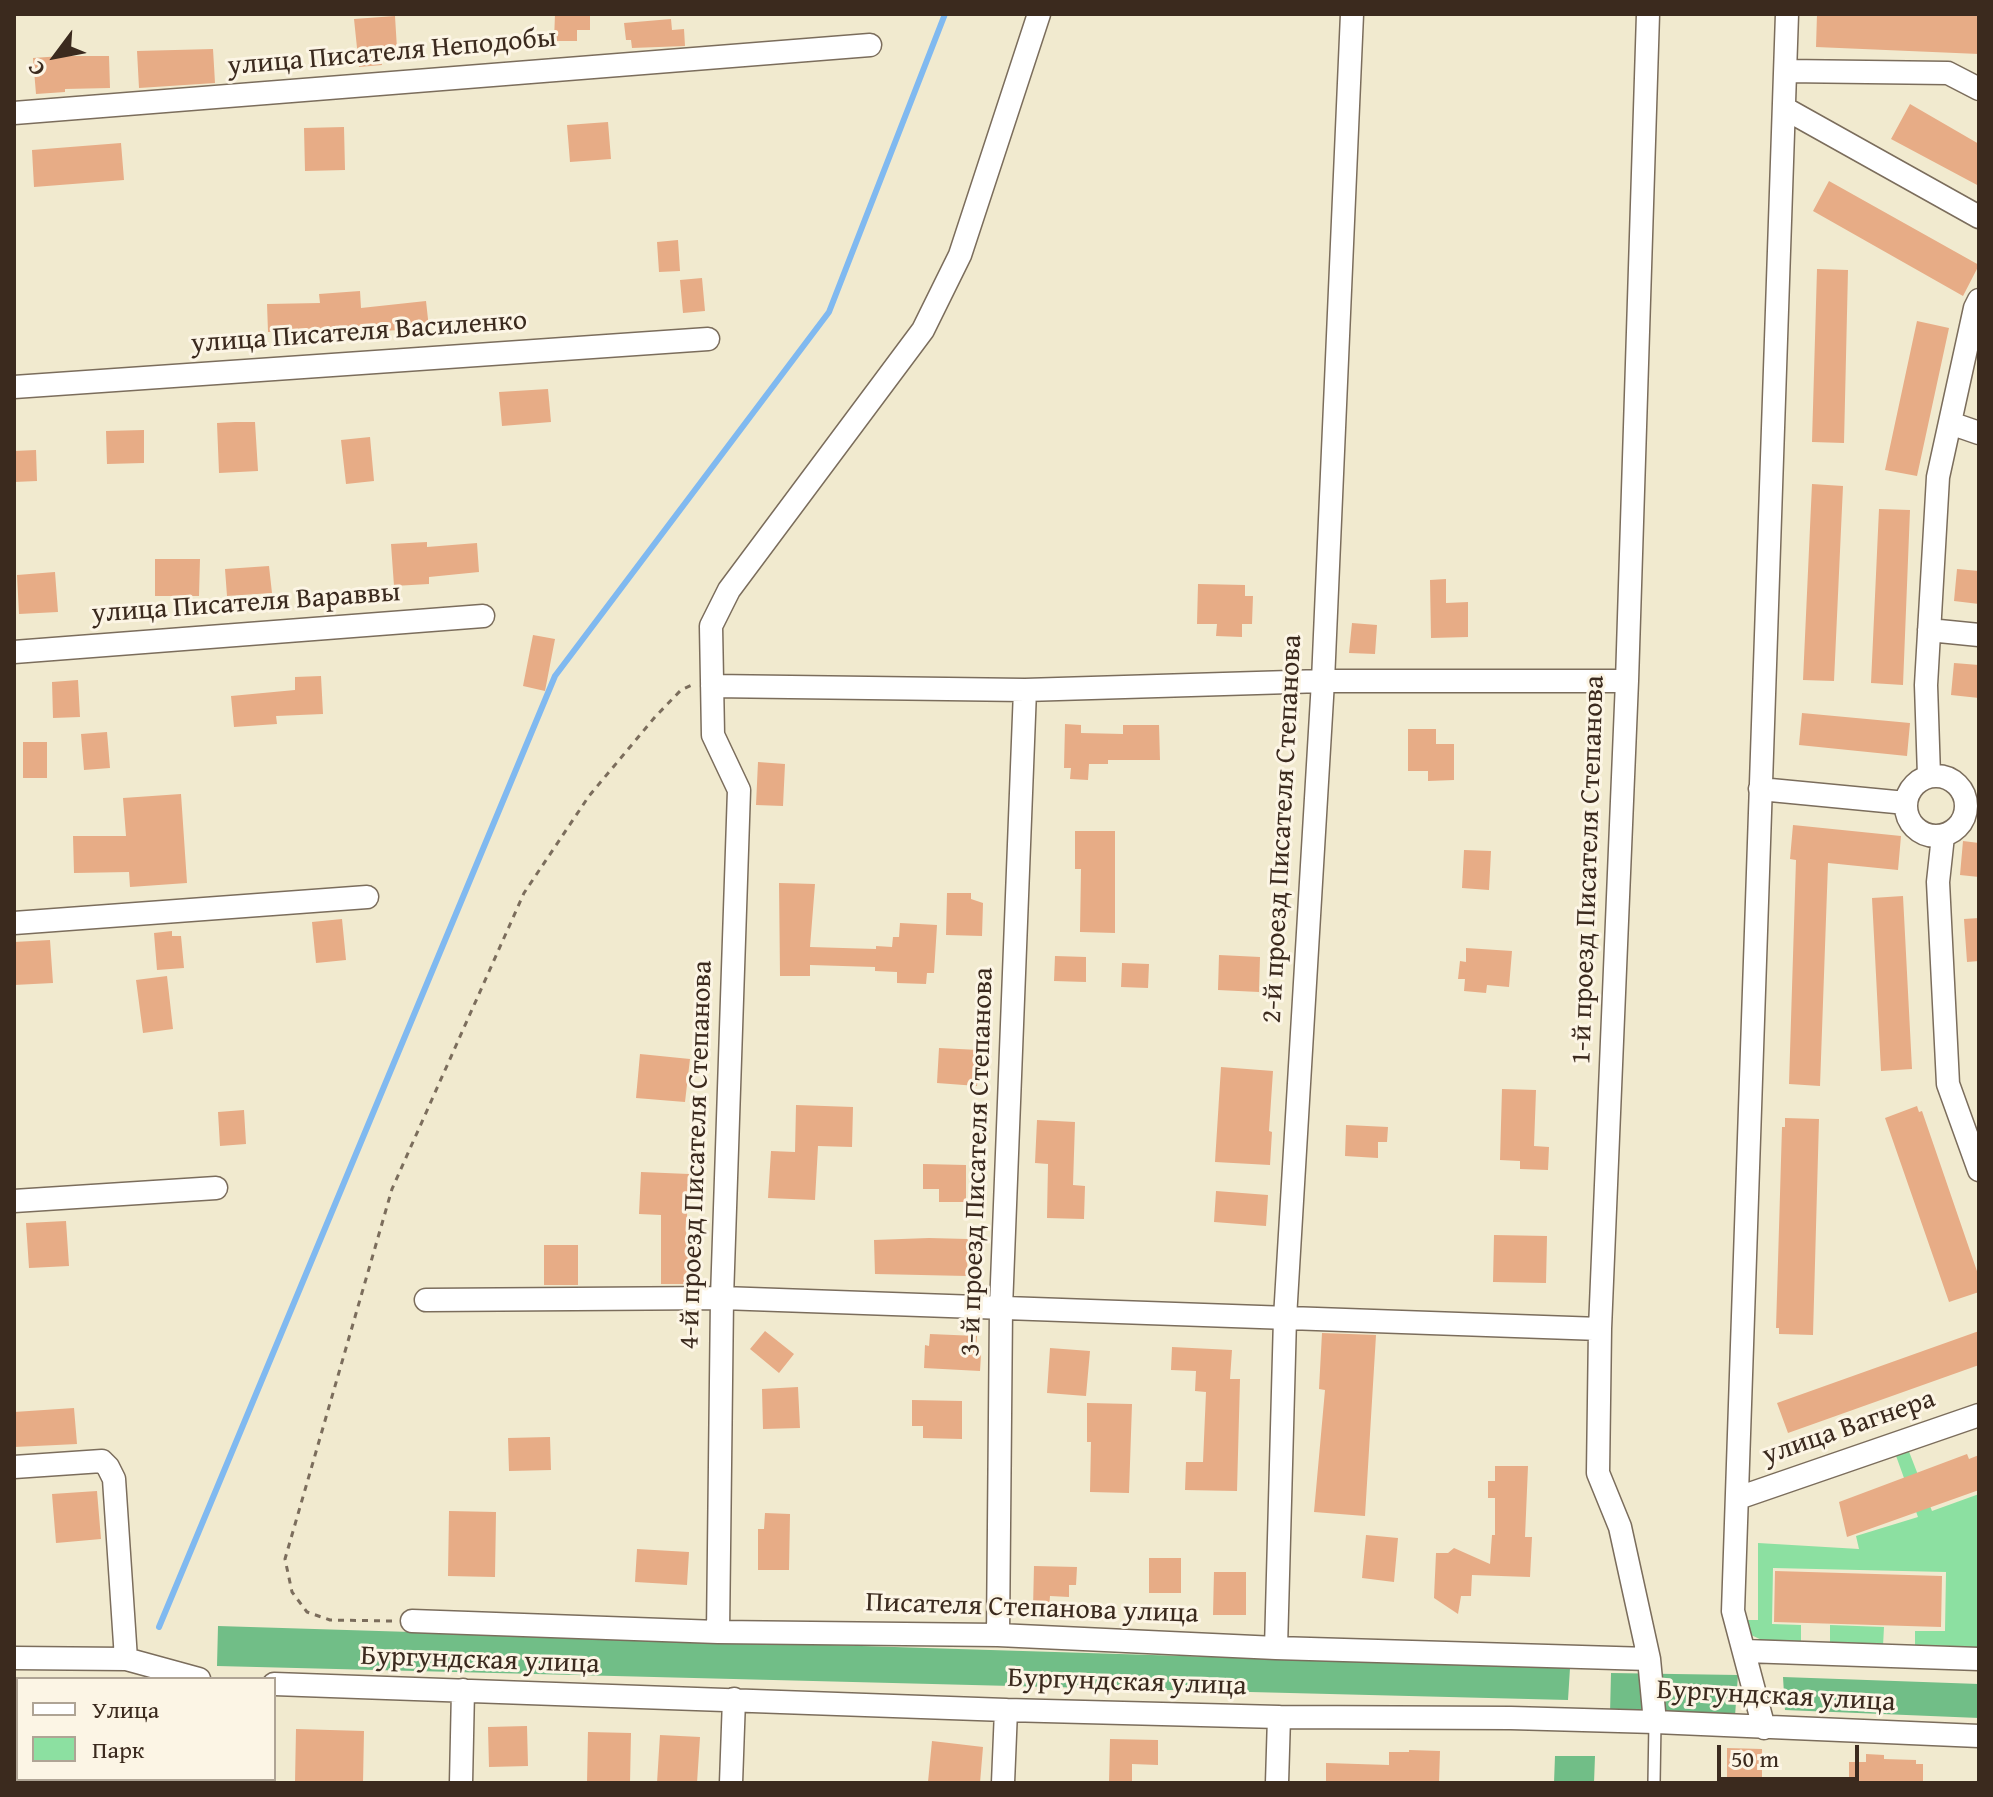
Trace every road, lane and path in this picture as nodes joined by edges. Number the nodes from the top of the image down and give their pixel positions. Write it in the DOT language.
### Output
graph roads {
  1 [pos="1039,14"];
  2 [pos="1352,14"];
  3 [pos="1648,14"];
  4 [pos="1787,14"];
  5 [pos="870,45"];
  6 [pos="1786,71"];
  7 [pos="1979,89"];
  8 [pos="1784,108"];
  9 [pos="14,113"];
  10 [pos="1979,217"];
  11 [pos="1979,300"];
  12 [pos="708,339"];
  13 [pos="14,387"];
  14 [pos="1950,423"];
  15 [pos="1979,433"];
  16 [pos="483,616"];
  17 [pos="1929,630"];
  18 [pos="1979,635"];
  19 [pos="14,652"];
  20 [pos="712,680"];
  21 [pos="1323,681"];
  22 [pos="1627,681"];
  23 [pos="1025,690"];
  24 [pos="1929,776"];
  25 [pos="1760,789"];
  26 [pos="1906,803"];
  27 [pos="1973,809"];
  28 [pos="1943,836"];
  29 [pos="367,897"];
  30 [pos="14,923"];
  31 [pos="1979,1170"];
  32 [pos="216,1188"];
  33 [pos="14,1201"];
  34 [pos="722,1298"];
  35 [pos="426,1300"];
  36 [pos="1001,1308"];
  37 [pos="1285,1318"];
  38 [pos="1600,1329"];
  39 [pos="1979,1415"];
  40 [pos="14,1467"];
  41 [pos="1738,1498"];
  42 [pos="412,1621"];
  43 [pos="718,1632"];
  44 [pos="998,1635"];
  45 [pos="1276,1648"];
  46 [pos="1745,1651"];
  47 [pos="14,1658"];
  48 [pos="126,1659"];
  49 [pos="1649,1659"];
  50 [pos="1979,1659"];
  51 [pos="90,1668"];
  52 [pos="192,1677"];
  53 [pos="276,1684"];
  54 [pos="463,1690"];
  55 [pos="734,1699"];
  56 [pos="1006,1710"];
  57 [pos="1279,1717"];
  58 [pos="1655,1722"];
  59 [pos="1764,1728"];
  60 [pos="1979,1736"];
  61 [pos="461,1783"];
  62 [pos="731,1783"];
  63 [pos="1003,1783"];
  64 [pos="1277,1783"];
  65 [pos="1654,1783"];
  1 -- 20 [label="street"];
  2 -- 21 [label="street, 2-й проезд Писателя Степанова"];
  3 -- 22 [label="street, 1-й проезд Писателя Степанова"];
  4 -- 6 [label="street"];
  5 -- 9 [label="street, улица Писателя Неподобы"];
  6 -- 7 [label="street"];
  6 -- 8 [label="street"];
  8 -- 10 [label="street"];
  8 -- 25 [label="street"];
  11 -- 14 [label="street"];
  12 -- 13 [label="street, улица Писателя Василенко"];
  14 -- 15 [label="street"];
  14 -- 17 [label="street"];
  16 -- 19 [label="street, улица Писателя Вараввы"];
  17 -- 18 [label="street"];
  17 -- 24 [label="street"];
  20 -- 23 [label="street"];
  20 -- 34 [label="street, 4-й проезд Писателя Степанова"];
  20 -- 42 [label="path"];
  21 -- 22 [label="street"];
  21 -- 23 [label="street"];
  21 -- 37 [label="street, 2-й проезд Писателя Степанова"];
  22 -- 38 [label="street, 1-й проезд Писателя Степанова"];
  23 -- 36 [label="street, 3-й проезд Писателя Степанова"];
  24 -- 26 [label="street"];
  24 -- 27 [label="street"];
  25 -- 26 [label="street"];
  25 -- 41 [label="street"];
  26 -- 28 [label="street"];
  27 -- 28 [label="street"];
  28 -- 31 [label="street"];
  29 -- 30 [label="street"];
  32 -- 33 [label="street"];
  34 -- 35 [label="street"];
  34 -- 36 [label="street"];
  34 -- 43 [label="street, 4-й проезд Писателя Степанова"];
  36 -- 37 [label="street"];
  36 -- 44 [label="street, 3-й проезд Писателя Степанова"];
  37 -- 38 [label="street"];
  37 -- 45 [label="street, 2-й проезд Писателя Степанова"];
  38 -- 49 [label="street, 1-й проезд Писателя Степанова"];
  39 -- 41 [label="street, улица Вагнера"];
  40 -- 48 [label="street"];
  41 -- 46 [label="street"];
  42 -- 43 [label="street, Писателя Степанова улица"];
  43 -- 44 [label="street, Писателя Степанова улица"];
  44 -- 45 [label="street, Писателя Степанова улица"];
  45 -- 49 [label="street, Писателя Степанова улица"];
  46 -- 50 [label="street, Бургундская улица"];
  46 -- 59 [label="street"];
  47 -- 51 [label="street"];
  48 -- 51 [label="street"];
  48 -- 52 [label="street"];
  49 -- 58 [label="street, 1-й проезд Писателя Степанова"];
  53 -- 54 [label="street, Бургундская улица"];
  54 -- 55 [label="street, Бургундская улица"];
  54 -- 61 [label="street"];
  55 -- 56 [label="street, Бургундская улица"];
  55 -- 62 [label="street"];
  56 -- 57 [label="street, Бургундская улица"];
  56 -- 63 [label="street"];
  57 -- 58 [label="street, Бургундская улица"];
  57 -- 64 [label="street"];
  58 -- 59 [label="street, Бургундская улица"];
  58 -- 65 [label="lane"];
  59 -- 60 [label="street, Бургундская улица"];
}
